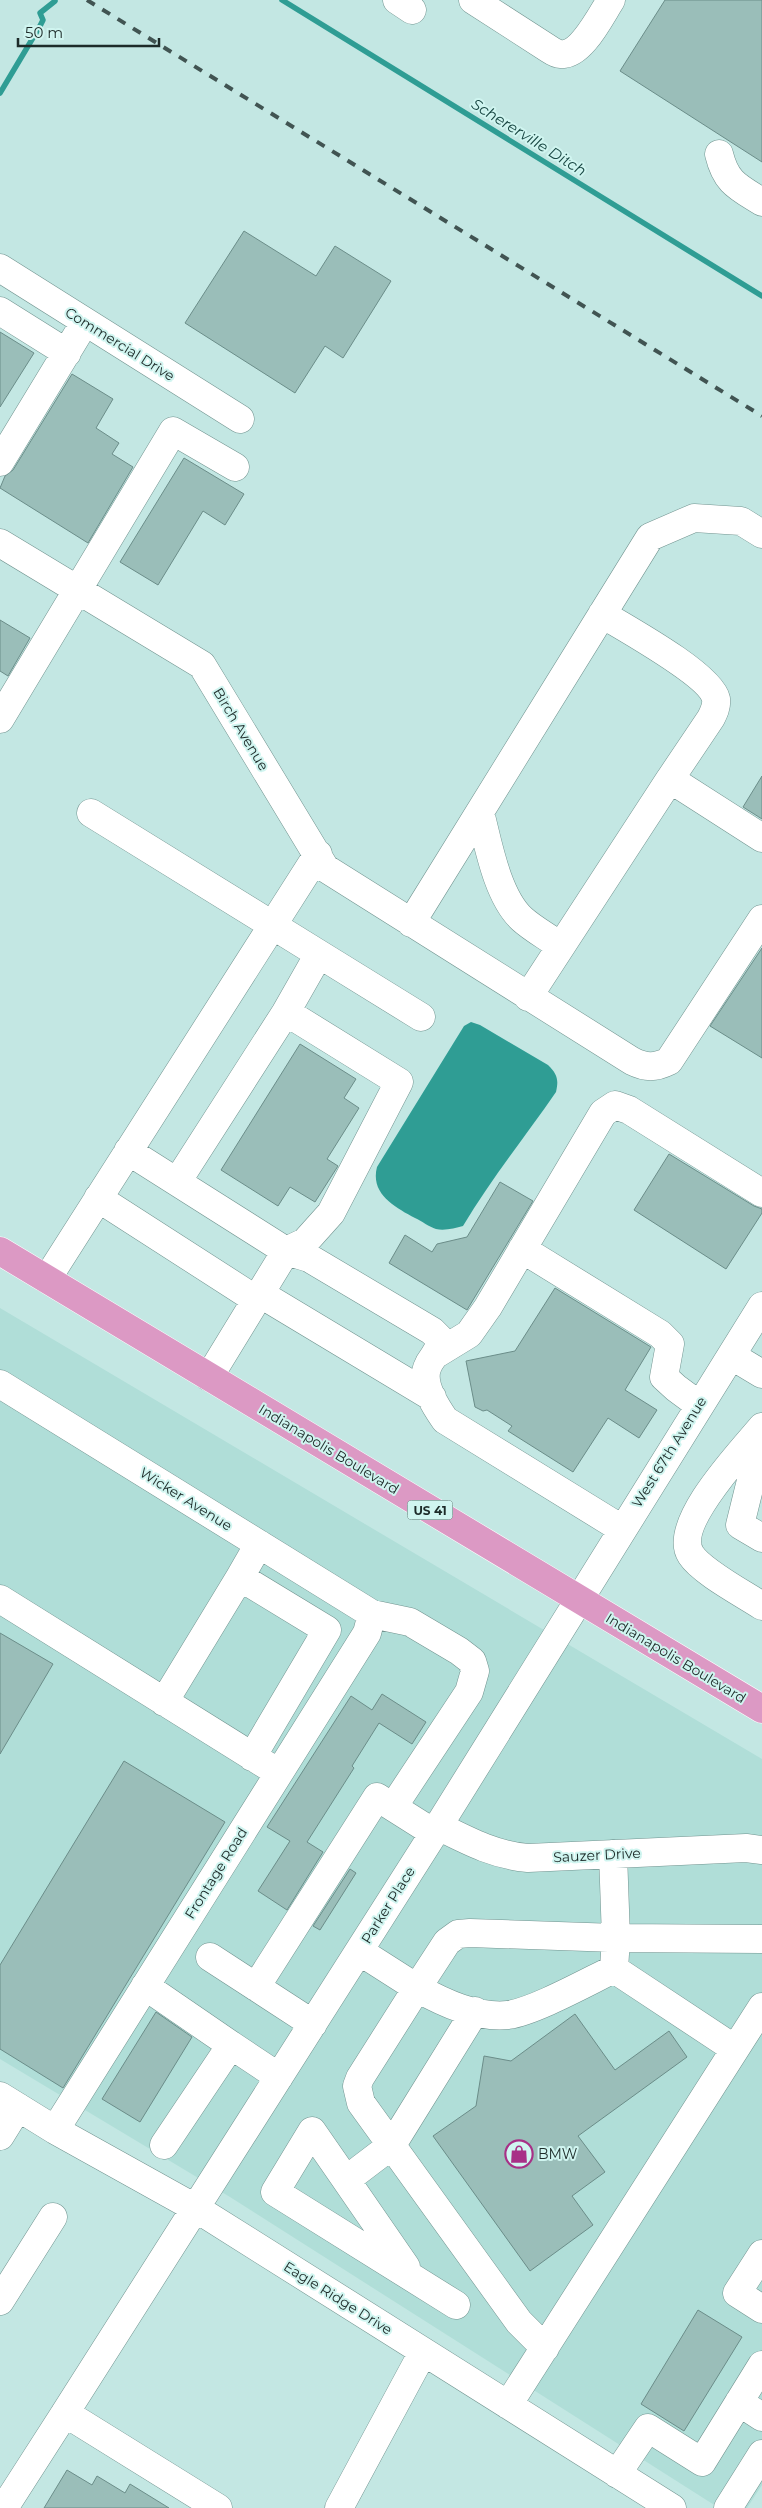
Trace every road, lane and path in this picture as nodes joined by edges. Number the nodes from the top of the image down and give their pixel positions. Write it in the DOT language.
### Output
graph roads {
  1 [pos="473,0"];
  2 [pos="610,0"];
  3 [pos="719,154"];
  4 [pos="762,202"];
  5 [pos="10,275"];
  6 [pos="1,312"];
  7 [pos="85,322"];
  8 [pos="67,352"];
  9 [pos="240,419"];
  10 [pos="0,462"];
  11 [pos="235,467"];
  12 [pos="762,534"];
  13 [pos="0,543"];
  14 [pos="79,591"];
  15 [pos="602,614"];
  16 [pos="0,720"];
  17 [pos="670,779"];
  18 [pos="480,812"];
  19 [pos="91,813"];
  20 [pos="762,838"];
  21 [pos="318,854"];
  22 [pos="762,919"];
  23 [pos="411,923"];
  24 [pos="273,924"];
  25 [pos="560,946"];
  26 [pos="319,954"];
  27 [pos="528,997"];
  28 [pos="286,1012"];
  29 [pos="421,1017"];
  30 [pos="128,1151"];
  31 [pos="177,1182"];
  32 [pos="762,1193"];
  33 [pos="98,1198"];
  34 [pos="522,1249"];
  35 [pos="0,1251"];
  36 [pos="286,1251"];
  37 [pos="47,1279"];
  38 [pos="257,1296"];
  39 [pos="762,1306"];
  40 [pos="438,1353"];
  41 [pos="732,1356"];
  42 [pos="762,1374"];
  43 [pos="209,1377"];
  44 [pos="0,1384"];
  45 [pos="432,1397"];
  46 [pos="699,1405"];
  47 [pos="762,1427"];
  48 [pos="762,1436"];
  49 [pos="622,1529"];
  50 [pos="762,1538"];
  51 [pos="259,1544"];
  52 [pos="240,1577"];
  53 [pos="0,1599"];
  54 [pos="578,1599"];
  55 [pos="762,1606"];
  56 [pos="372,1614"];
  57 [pos="164,1702"];
  58 [pos="762,1709"];
  59 [pos="252,1757"];
  60 [pos="279,1774"];
  61 [pos="385,1802"];
  62 [pos="436,1829"];
  63 [pos="762,1850"];
  64 [pos="613,1854"];
  65 [pos="616,1938"];
  66 [pos="762,1939"];
  67 [pos="359,1951"];
  68 [pos="210,1957"];
  69 [pos="614,1969"];
  70 [pos="146,1986"];
  71 [pos="256,1987"];
  72 [pos="418,1988"];
  73 [pos="762,2007"];
  74 [pos="475,2012"];
  75 [pos="313,2024"];
  76 [pos="232,2045"];
  77 [pos="735,2049"];
  78 [pos="280,2077"];
  79 [pos="9,2101"];
  80 [pos="55,2130"];
  81 [pos="0,2136"];
  82 [pos="164,2145"];
  83 [pos="392,2145"];
  84 [pos="346,2180"];
  85 [pos="197,2209"];
  86 [pos="53,2217"];
  87 [pos="762,2254"];
  88 [pos="412,2275"];
  89 [pos="0,2301"];
  90 [pos="456,2305"];
  91 [pos="762,2309"];
  92 [pos="545,2348"];
  93 [pos="423,2352"];
  94 [pos="762,2365"];
  95 [pos="739,2402"];
  96 [pos="508,2404"];
  97 [pos="65,2413"];
  98 [pos="762,2418"];
  99 [pos="762,2454"];
  100 [pos="617,2474"];
  101 [pos="4,2508"];
  102 [pos="218,2508"];
  103 [pos="338,2508"];
  104 [pos="672,2508"];
  105 [pos="728,2508"];
  1 -- 2 [label="street"];
  3 -- 4 [label="street"];
  5 -- 6 [label="street"];
  5 -- 7 [label="street, Commercial Drive"];
  6 -- 8 [label="street"];
  7 -- 8 [label="street"];
  7 -- 9 [label="street, Commercial Drive"];
  8 -- 10 [label="street"];
  11 -- 14 [label="street"];
  12 -- 15 [label="street"];
  13 -- 14 [label="street, Birch Avenue"];
  14 -- 16 [label="street"];
  14 -- 21 [label="street, Birch Avenue"];
  15 -- 17 [label="street"];
  15 -- 18 [label="street"];
  17 -- 20 [label="street"];
  17 -- 25 [label="street"];
  18 -- 23 [label="street"];
  18 -- 25 [label="street"];
  19 -- 24 [label="street"];
  21 -- 23 [label="street, Birch Avenue"];
  21 -- 24 [label="street"];
  22 -- 27 [label="street, Birch Avenue"];
  23 -- 27 [label="street, Birch Avenue"];
  24 -- 26 [label="street"];
  24 -- 30 [label="street"];
  25 -- 27 [label="street"];
  26 -- 28 [label="street"];
  26 -- 29 [label="street"];
  28 -- 31 [label="street"];
  28 -- 36 [label="street"];
  30 -- 31 [label="street"];
  30 -- 33 [label="street"];
  31 -- 36 [label="street"];
  32 -- 34 [label="street"];
  33 -- 37 [label="street"];
  33 -- 38 [label="street"];
  34 -- 40 [label="street"];
  34 -- 46 [label="street"];
  35 -- 37 [label="highway, Indianapolis Boulevard"];
  36 -- 38 [label="street"];
  36 -- 40 [label="street"];
  37 -- 43 [label="highway, Indianapolis Boulevard"];
  38 -- 43 [label="street"];
  38 -- 45 [label="street"];
  39 -- 41 [label="street, West 67th Avenue"];
  40 -- 45 [label="street"];
  41 -- 42 [label="street"];
  41 -- 46 [label="street, West 67th Avenue"];
  43 -- 54 [label="highway, Indianapolis Boulevard / US 41"];
  44 -- 51 [label="street, Wicker Avenue"];
  45 -- 49 [label="street"];
  46 -- 49 [label="street, West 67th Avenue"];
  47 -- 55 [label="street"];
  48 -- 50 [label="street"];
  49 -- 54 [label="street, West 67th Avenue"];
  51 -- 52 [label="street"];
  51 -- 56 [label="street, Wicker Avenue"];
  52 -- 57 [label="street"];
  52 -- 59 [label="street"];
  53 -- 57 [label="street"];
  54 -- 58 [label="highway, Indianapolis Boulevard / US 41"];
  54 -- 62 [label="street, Parker Place"];
  56 -- 60 [label="street, Frontage Road"];
  56 -- 61 [label="street, Wicker Avenue"];
  57 -- 59 [label="street"];
  59 -- 60 [label="street"];
  60 -- 70 [label="street, Frontage Road"];
  61 -- 62 [label="street, Sauzer Drive"];
  61 -- 71 [label="street, Wicker Avenue"];
  62 -- 64 [label="street, Sauzer Drive"];
  62 -- 67 [label="street, Parker Place"];
  63 -- 64 [label="street, Sauzer Drive"];
  64 -- 65 [label="street"];
  65 -- 66 [label="street"];
  65 -- 69 [label="street"];
  65 -- 72 [label="street"];
  67 -- 72 [label="street"];
  67 -- 75 [label="street, Parker Place"];
  68 -- 71 [label="street"];
  69 -- 74 [label="street"];
  69 -- 77 [label="street"];
  70 -- 76 [label="street"];
  70 -- 80 [label="street, Frontage Road"];
  71 -- 75 [label="street"];
  72 -- 74 [label="street"];
  72 -- 83 [label="street"];
  73 -- 77 [label="street"];
  74 -- 83 [label="street"];
  75 -- 78 [label="street, Parker Place"];
  76 -- 78 [label="street"];
  76 -- 82 [label="street"];
  77 -- 92 [label="street"];
  78 -- 85 [label="street, Parker Place"];
  79 -- 80 [label="street, Eagle Ridge Drive"];
  79 -- 81 [label="street"];
  80 -- 85 [label="street, Eagle Ridge Drive"];
  83 -- 84 [label="street"];
  83 -- 92 [label="street"];
  84 -- 88 [label="street"];
  84 -- 88 [label="street"];
  85 -- 93 [label="street, Eagle Ridge Drive"];
  85 -- 97 [label="street, Parker Place"];
  86 -- 89 [label="street"];
  87 -- 91 [label="street"];
  88 -- 90 [label="street"];
  92 -- 96 [label="street"];
  93 -- 96 [label="street, Eagle Ridge Drive"];
  93 -- 103 [label="street"];
  94 -- 95 [label="street"];
  95 -- 98 [label="street"];
  95 -- 100 [label="street"];
  96 -- 100 [label="street, Eagle Ridge Drive"];
  97 -- 101 [label="street, Parker Place"];
  97 -- 102 [label="street"];
  99 -- 105 [label="street"];
  100 -- 104 [label="street, Eagle Ridge Drive"];
}
